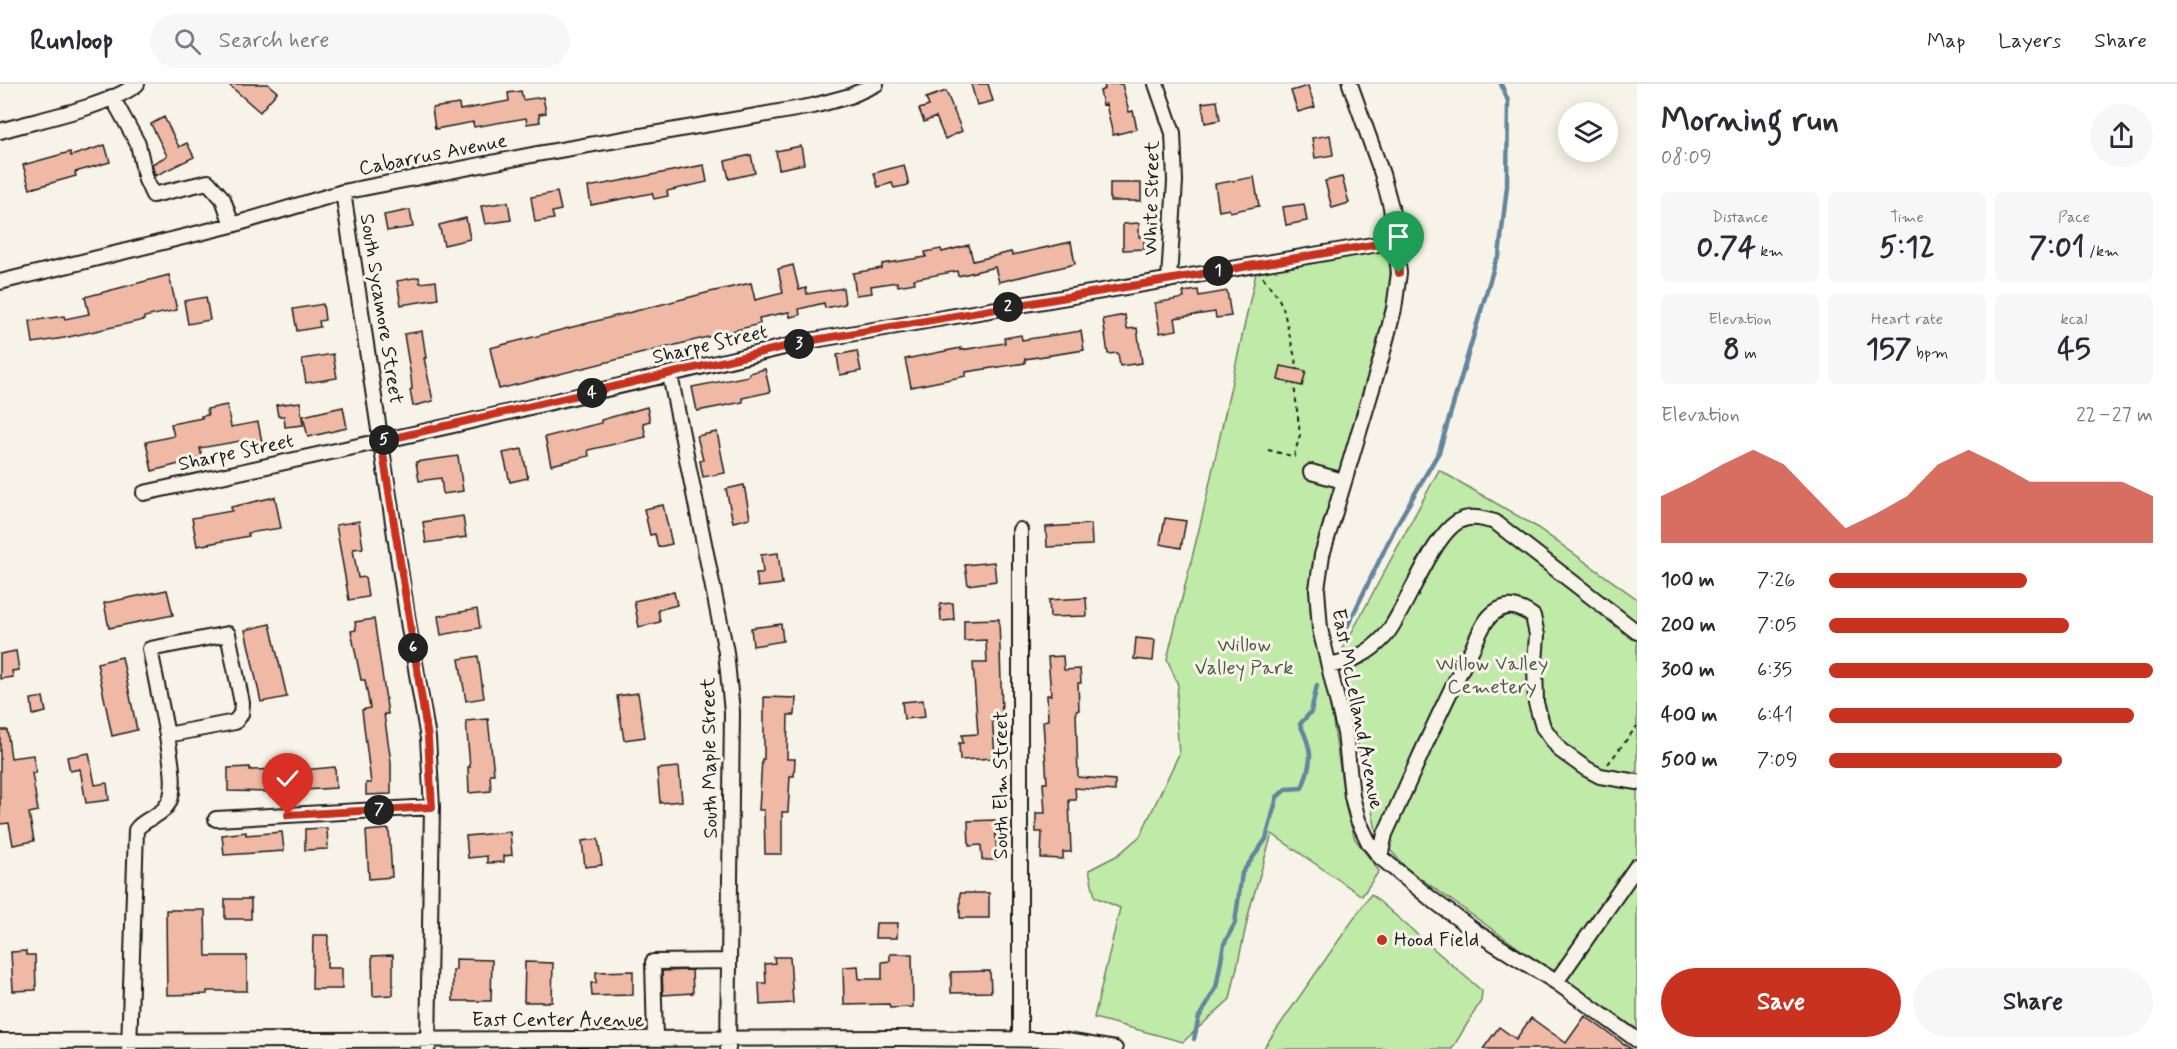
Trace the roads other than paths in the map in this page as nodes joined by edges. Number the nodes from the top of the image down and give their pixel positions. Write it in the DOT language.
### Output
graph roads {
  1 [pos="137,84"];
  2 [pos="876,84"];
  3 [pos="1156,84"];
  4 [pos="1350,84"];
  5 [pos="112,97"];
  6 [pos="0,131"];
  7 [pos="343,192"];
  8 [pos="231,225"];
  9 [pos="1396,241"];
  10 [pos="1169,280"];
  11 [pos="0,282"];
  12 [pos="670,375"];
  13 [pos="381,441"];
  14 [pos="1311,471"];
  15 [pos="1343,481"];
  16 [pos="144,493"];
  17 [pos="1020,531"];
  18 [pos="1637,632"];
  19 [pos="1329,666"];
  20 [pos="167,735"];
  21 [pos="1637,782"];
  22 [pos="432,807"];
  23 [pos="216,819"];
  24 [pos="1380,857"];
  25 [pos="1637,866"];
  26 [pos="729,961"];
  27 [pos="1556,982"];
  28 [pos="655,1039"];
  29 [pos="1020,1039"];
  30 [pos="1637,1040"];
  31 [pos="0,1041"];
  32 [pos="728,1044"];
  33 [pos="129,1045"];
  34 [pos="224,1045"];
  35 [pos="428,1045"];
  36 [pos="1115,1049"];
  1 -- 5 [label="street"];
  2 -- 7 [label="street, Cabarrus Avenue"];
  3 -- 10 [label="street, White Street"];
  4 -- 9 [label="street, East McLelland Avenue"];
  5 -- 6 [label="street"];
  5 -- 8 [label="street"];
  7 -- 8 [label="street, Cabarrus Avenue"];
  7 -- 13 [label="street, South Sycamore Street"];
  8 -- 11 [label="street, Cabarrus Avenue"];
  9 -- 10 [label="street, Sharpe Street"];
  9 -- 15 [label="street, East McLelland Avenue"];
  10 -- 12 [label="street, Sharpe Street"];
  12 -- 13 [label="street, Sharpe Street"];
  12 -- 26 [label="street, South Maple Street"];
  13 -- 16 [label="street, Sharpe Street"];
  13 -- 22 [label="street, South Sycamore Street"];
  14 -- 15 [label="street"];
  15 -- 19 [label="street, East McLelland Avenue"];
  17 -- 29 [label="street, South Elm Street"];
  18 -- 19 [label="street"];
  19 -- 24 [label="street, East McLelland Avenue"];
  20 -- 20 [label="street"];
  20 -- 33 [label="street"];
  21 -- 24 [label="street"];
  22 -- 23 [label="street"];
  22 -- 35 [label="street, South Sycamore Street"];
  24 -- 27 [label="street, East McLelland Avenue"];
  25 -- 27 [label="street"];
  26 -- 28 [label="street"];
  26 -- 32 [label="street, South Maple Street"];
  27 -- 30 [label="street, East McLelland Avenue"];
  28 -- 32 [label="street, East Center Avenue"];
  28 -- 35 [label="street, East Center Avenue"];
  29 -- 32 [label="street, East Center Avenue"];
  29 -- 36 [label="street, East Center Avenue"];
  31 -- 33 [label="street, East Center Avenue"];
  33 -- 34 [label="street, East Center Avenue"];
  34 -- 35 [label="street, East Center Avenue"];
}
